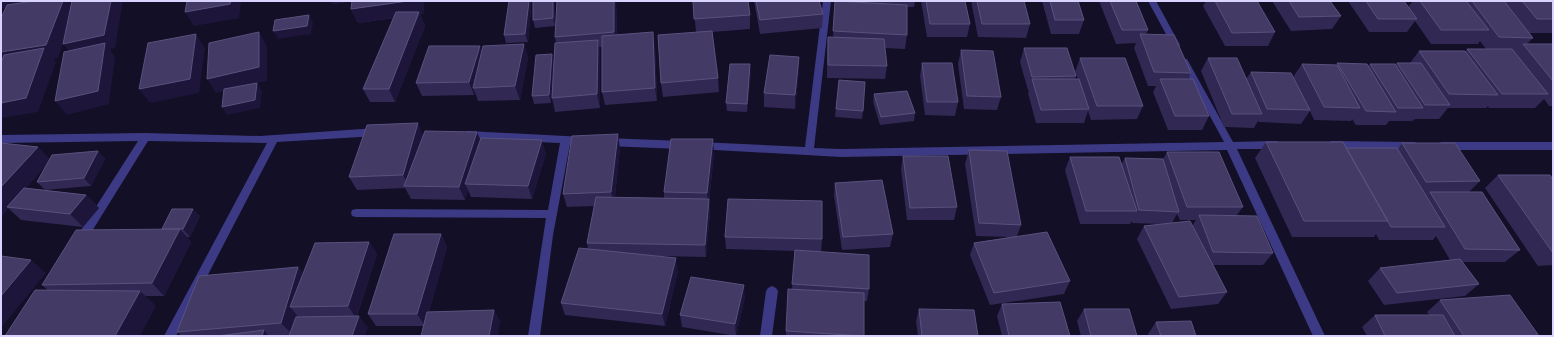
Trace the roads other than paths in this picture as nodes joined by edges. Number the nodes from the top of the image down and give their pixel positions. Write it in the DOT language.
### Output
graph roads {
  1 [pos="827,1"];
  2 [pos="1152,1"];
  3 [pos="384,132"];
  4 [pos="455,134"];
  5 [pos="145,137"];
  6 [pos="1,139"];
  7 [pos="274,139"];
  8 [pos="566,140"];
  9 [pos="1230,145"];
  10 [pos="1285,145"];
  11 [pos="1324,145"];
  12 [pos="1553,146"];
  13 [pos="809,151"];
  14 [pos="356,213"];
  15 [pos="552,214"];
  16 [pos="74,250"];
  17 [pos="772,291"];
  18 [pos="170,336"];
  19 [pos="534,336"];
  20 [pos="766,336"];
  21 [pos="1319,336"];
  1 -- 13 [label="street"];
  2 -- 9 [label="street"];
  3 -- 7 [label="street"];
  4 -- 8 [label="street"];
  5 -- 6 [label="street"];
  5 -- 7 [label="street"];
  5 -- 16 [label="street"];
  7 -- 18 [label="street"];
  8 -- 13 [label="street"];
  8 -- 15 [label="street"];
  9 -- 10 [label="street"];
  9 -- 13 [label="street"];
  9 -- 21 [label="street"];
  11 -- 12 [label="street"];
  14 -- 15 [label="street"];
  15 -- 19 [label="street"];
  17 -- 20 [label="street"];
}
